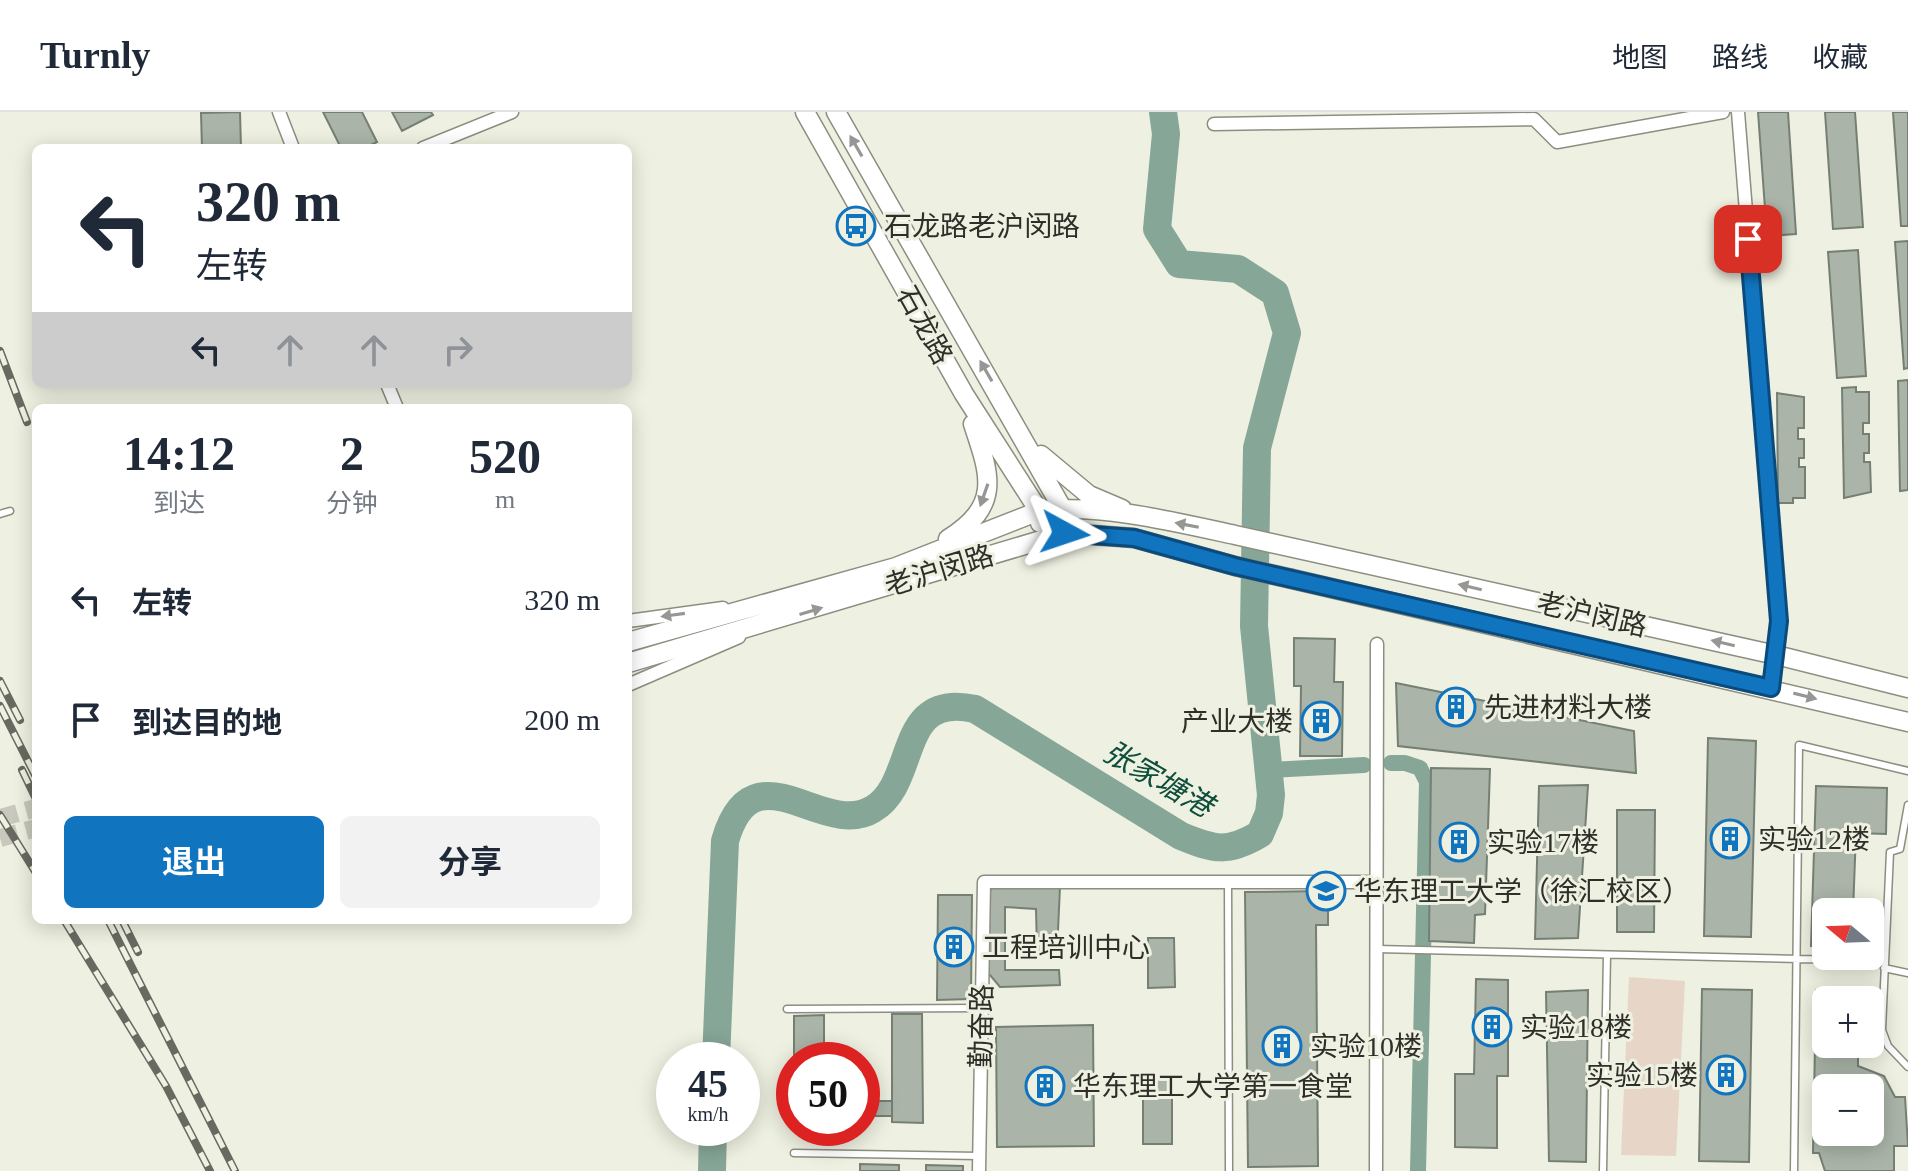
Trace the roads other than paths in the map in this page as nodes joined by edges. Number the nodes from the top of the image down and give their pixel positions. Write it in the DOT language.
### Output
graph roads {
  1 [pos="279,112"];
  2 [pos="512,112"];
  3 [pos="805,112"];
  4 [pos="836,112"];
  5 [pos="1723,112"];
  6 [pos="1738,112"];
  7 [pos="1214,124"];
  8 [pos="291,144"];
  9 [pos="433,144"];
  10 [pos="964,394"];
  11 [pos="1025,438"];
  12 [pos="1062,508"];
  13 [pos="10,511"];
  14 [pos="1039,511"];
  15 [pos="0,514"];
  16 [pos="1138,518"];
  17 [pos="1065,533"];
  18 [pos="1041,538"];
  19 [pos="896,567"];
  20 [pos="774,601"];
  21 [pos="632,620"];
  22 [pos="779,621"];
  23 [pos="632,641"];
  24 [pos="1377,644"];
  25 [pos="1776,655"];
  26 [pos="632,662"];
  27 [pos="632,683"];
  28 [pos="1771,688"];
  29 [pos="1908,688"];
  30 [pos="1908,722"];
  31 [pos="1908,771"];
  32 [pos="1908,805"];
  33 [pos="1228,882"];
  34 [pos="1377,882"];
  35 [pos="1377,949"];
  36 [pos="1607,955"];
  37 [pos="1797,959"];
  38 [pos="1812,960"];
  39 [pos="1884,964"];
  40 [pos="1884,970"];
  41 [pos="1908,973"];
  42 [pos="981,1008"];
  43 [pos="787,1009"];
  44 [pos="1908,1067"];
  45 [pos="794,1153"];
  46 [pos="980,1156"];
  47 [pos="979,1171"];
  48 [pos="1229,1171"];
  49 [pos="1376,1171"];
  50 [pos="1603,1171"];
  51 [pos="1794,1171"];
  1 -- 8 [label="street"];
  2 -- 9 [label="street"];
  3 -- 10 [label="main road, 石龙路"];
  11 -- 4 [label="main road, 石龙路, one-way"];
  5 -- 7 [label="street"];
  6 -- 25 [label="street"];
  10 -- 14 [label="main road, 石龙路"];
  10 -- 19 [label="main road, one-way"];
  11 -- 12 [label="main road, 石龙路"];
  11 -- 16 [label="main road"];
  12 -- 14 [label="main road, 老沪闵路"];
  12 -- 16 [label="main road, 老沪闵路"];
  12 -- 17 [label="main road, 石龙路"];
  13 -- 15 [label="lane"];
  14 -- 18 [label="main road, 石龙路"];
  14 -- 19 [label="main road, 老沪闵路"];
  25 -- 16 [label="main road, 老沪闵路, one-way"];
  17 -- 18 [label="main road, 老沪闵路"];
  17 -- 28 [label="main road, 老沪闵路, bridge"];
  22 -- 18 [label="main road, 老沪闵路, one-way"];
  19 -- 20 [label="main road, 老沪闵路"];
  20 -- 21 [label="street, one-way"];
  20 -- 23 [label="main road, 老沪闵路"];
  22 -- 26 [label="main road, 老沪闵路"];
  22 -- 27 [label="street"];
  24 -- 34 [label="street"];
  25 -- 28 [label="street"];
  25 -- 29 [label="main road, 老沪闵路"];
  28 -- 30 [label="main road, 老沪闵路, one-way"];
  31 -- 37 [label="lane"];
  32 -- 39 [label="lane"];
  33 -- 34 [label="street"];
  33 -- 42 [label="street, 勤奋路"];
  33 -- 48 [label="lane"];
  34 -- 35 [label="street"];
  35 -- 36 [label="lane"];
  35 -- 49 [label="street"];
  36 -- 37 [label="lane"];
  36 -- 50 [label="lane"];
  37 -- 38 [label="lane"];
  37 -- 51 [label="lane"];
  39 -- 41 [label="lane"];
  40 -- 44 [label="lane"];
  42 -- 43 [label="lane"];
  42 -- 46 [label="street, 勤奋路"];
  45 -- 46 [label="lane"];
  46 -- 47 [label="street, 勤奋路"];
}
